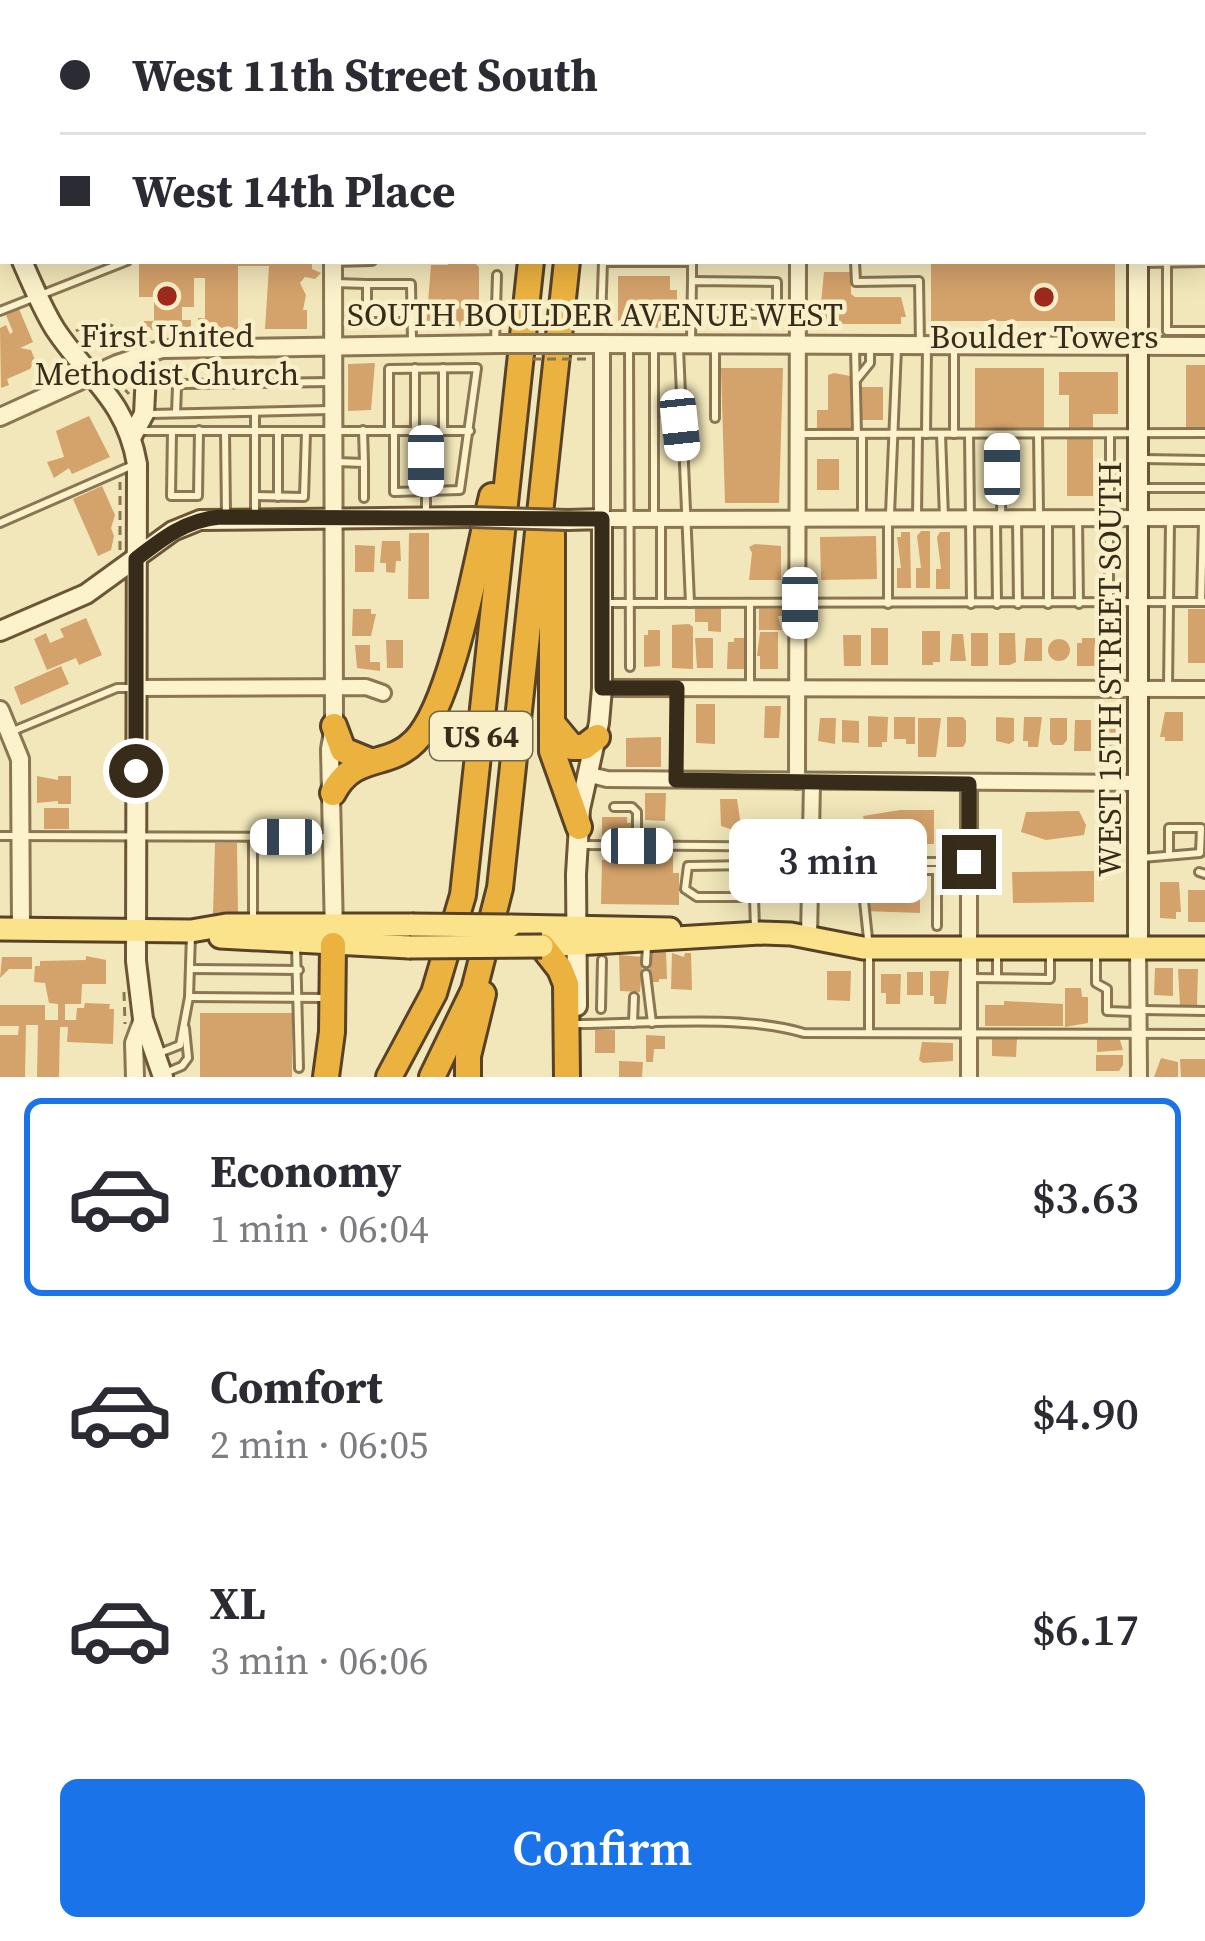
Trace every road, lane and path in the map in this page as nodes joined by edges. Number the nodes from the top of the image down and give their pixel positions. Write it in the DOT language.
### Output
graph roads {
  1 [pos="23,264"];
  2 [pos="119,264"];
  3 [pos="333,264"];
  4 [pos="531,264"];
  5 [pos="567,264"];
  6 [pos="603,264"];
  7 [pos="692,264"];
  8 [pos="798,264"];
  9 [pos="856,264"];
  10 [pos="1138,264"];
  11 [pos="1167,264"];
  12 [pos="497,275"];
  13 [pos="692,281"];
  14 [pos="333,284"];
  15 [pos="367,284"];
  16 [pos="37,296"];
  17 [pos="0,311"];
  18 [pos="412,313"];
  19 [pos="692,314"];
  20 [pos="601,322"];
  21 [pos="76,331"];
  22 [pos="1205,331"];
  23 [pos="333,344"];
  24 [pos="412,344"];
  25 [pos="498,344"];
  26 [pos="629,344"];
  27 [pos="654,344"];
  28 [pos="685,344"];
  29 [pos="715,344"];
  30 [pos="798,345"];
  31 [pos="862,345"];
  32 [pos="897,345"];
  33 [pos="923,345"];
  34 [pos="954,345"];
  35 [pos="1139,346"];
  36 [pos="1205,346"];
  37 [pos="139,347"];
  38 [pos="593,349"];
  39 [pos="522,359"];
  40 [pos="415,368"];
  41 [pos="443,368"];
  42 [pos="556,370"];
  43 [pos="95,376"];
  44 [pos="857,379"];
  45 [pos="333,382"];
  46 [pos="518,388"];
  47 [pos="332,410"];
  48 [pos="255,411"];
  49 [pos="176,413"];
  50 [pos="0,417"];
  51 [pos="715,418"];
  52 [pos="137,427"];
  53 [pos="172,430"];
  54 [pos="199,430"];
  55 [pos="225,430"];
  56 [pos="255,430"];
  57 [pos="363,430"];
  58 [pos="392,430"];
  59 [pos="332,431"];
  60 [pos="415,431"];
  61 [pos="426,431"];
  62 [pos="443,431"];
  63 [pos="470,431"];
  64 [pos="278,432"];
  65 [pos="306,432"];
  66 [pos="1205,433"];
  67 [pos="798,434"];
  68 [pos="859,434"];
  69 [pos="896,434"];
  70 [pos="922,434"];
  71 [pos="941,434"];
  72 [pos="954,434"];
  73 [pos="968,434"];
  74 [pos="1002,434"];
  75 [pos="1039,434"];
  76 [pos="1110,434"];
  77 [pos="1139,434"];
  78 [pos="1139,460"];
  79 [pos="1205,460"];
  80 [pos="332,463"];
  81 [pos="364,463"];
  82 [pos="136,464"];
  83 [pos="1139,488"];
  84 [pos="1205,488"];
  85 [pos="426,491"];
  86 [pos="278,496"];
  87 [pos="1110,497"];
  88 [pos="364,498"];
  89 [pos="255,507"];
  90 [pos="602,514"];
  91 [pos="332,516"];
  92 [pos="226,517"];
  93 [pos="426,517"];
  94 [pos="689,518"];
  95 [pos="798,518"];
  96 [pos="862,518"];
  97 [pos="889,518"];
  98 [pos="917,518"];
  99 [pos="944,518"];
  100 [pos="971,518"];
  101 [pos="1005,518"];
  102 [pos="1044,518"];
  103 [pos="1078,518"];
  104 [pos="1108,518"];
  105 [pos="1139,518"];
  106 [pos="1170,518"];
  107 [pos="1204,518"];
  108 [pos="629,519"];
  109 [pos="658,519"];
  110 [pos="0,523"];
  111 [pos="136,559"];
  112 [pos="1203,602"];
  113 [pos="602,603"];
  114 [pos="629,603"];
  115 [pos="661,603"];
  116 [pos="690,603"];
  117 [pos="750,603"];
  118 [pos="800,603"];
  119 [pos="1170,603"];
  120 [pos="888,604"];
  121 [pos="971,604"];
  122 [pos="997,604"];
  123 [pos="1018,604"];
  124 [pos="1048,604"];
  125 [pos="1079,604"];
  126 [pos="1109,604"];
  127 [pos="1139,604"];
  128 [pos="0,631"];
  129 [pos="630,667"];
  130 [pos="136,688"];
  131 [pos="333,688"];
  132 [pos="602,688"];
  133 [pos="677,688"];
  134 [pos="750,688"];
  135 [pos="799,689"];
  136 [pos="1139,689"];
  137 [pos="1168,689"];
  138 [pos="1205,689"];
  139 [pos="382,693"];
  140 [pos="0,710"];
  141 [pos="552,723"];
  142 [pos="334,726"];
  143 [pos="9,733"];
  144 [pos="597,737"];
  145 [pos="370,761"];
  146 [pos="586,774"];
  147 [pos="676,780"];
  148 [pos="804,782"];
  149 [pos="1139,783"];
  150 [pos="969,784"];
  151 [pos="332,793"];
  152 [pos="569,802"];
  153 [pos="614,807"];
  154 [pos="0,836"];
  155 [pos="22,836"];
  156 [pos="579,836"];
  157 [pos="136,837"];
  158 [pos="253,837"];
  159 [pos="333,837"];
  160 [pos="637,846"];
  161 [pos="811,854"];
  162 [pos="1169,854"];
  163 [pos="1139,858"];
  164 [pos="969,866"];
  165 [pos="937,870"];
  166 [pos="576,874"];
  167 [pos="754,897"];
  168 [pos="253,925"];
  169 [pos="937,926"];
  170 [pos="11,929"];
  171 [pos="136,930"];
  172 [pos="190,931"];
  173 [pos="724,933"];
  174 [pos="755,933"];
  175 [pos="334,935"];
  176 [pos="537,936"];
  177 [pos="577,936"];
  178 [pos="490,938"];
  179 [pos="809,938"];
  180 [pos="295,943"];
  181 [pos="869,948"];
  182 [pos="997,948"];
  183 [pos="1050,948"];
  184 [pos="1096,948"];
  185 [pos="1138,948"];
  186 [pos="970,949"];
  187 [pos="1205,949"];
  188 [pos="602,960"];
  189 [pos="190,969"];
  190 [pos="299,970"];
  191 [pos="646,974"];
  192 [pos="970,978"];
  193 [pos="997,978"];
  194 [pos="578,996"];
  195 [pos="601,996"];
  196 [pos="634,997"];
  197 [pos="189,998"];
  198 [pos="299,998"];
  199 [pos="333,998"];
  200 [pos="601,1009"];
  201 [pos="1139,1011"];
  202 [pos="1205,1011"];
  203 [pos="143,1018"];
  204 [pos="577,1024"];
  205 [pos="633,1024"];
  206 [pos="652,1024"];
  207 [pos="185,1028"];
  208 [pos="869,1032"];
  209 [pos="969,1033"];
  210 [pos="1140,1034"];
  211 [pos="1205,1034"];
  212 [pos="299,1068"];
  213 [pos="159,1069"];
  214 [pos="135,1077"];
  215 [pos="326,1077"];
  216 [pos="389,1077"];
  217 [pos="432,1077"];
  218 [pos="468,1077"];
  219 [pos="567,1077"];
  220 [pos="577,1077"];
  221 [pos="969,1077"];
  222 [pos="1139,1077"];
  1 -- 16 [label="main road"];
  2 -- 16 [label="lane"];
  3 -- 14 [label="street"];
  4 -- 46 [label="highway, US 64"];
  5 -- 42 [label="highway, US 64"];
  6 -- 20 [label="lane"];
  7 -- 13 [label="lane"];
  8 -- 30 [label="street"];
  9 -- 33 [label="lane"];
  10 -- 35 [label="main road, WEST 15TH STREET SOUTH"];
  11 -- 22 [label="lane"];
  12 -- 25 [label="lane"];
  13 -- 19 [label="lane"];
  13 -- 19 [label="lane"];
  14 -- 15 [label="lane"];
  14 -- 23 [label="street"];
  15 -- 18 [label="lane"];
  15 -- 18 [label="lane"];
  16 -- 17 [label="lane"];
  16 -- 43 [label="main road"];
  18 -- 24 [label="lane"];
  19 -- 28 [label="lane"];
  21 -- 37 [label="path"];
  23 -- 24 [label="street, SOUTH BOULDER AVENUE WEST"];
  23 -- 37 [label="street, SOUTH BOULDER AVENUE WEST"];
  23 -- 45 [label="street"];
  24 -- 25 [label="street, SOUTH BOULDER AVENUE WEST"];
  25 -- 38 [label="street, SOUTH BOULDER AVENUE WEST, bridge"];
  26 -- 27 [label="street, SOUTH BOULDER AVENUE WEST"];
  26 -- 38 [label="street, SOUTH BOULDER AVENUE WEST"];
  26 -- 108 [label="lane"];
  27 -- 28 [label="street, SOUTH BOULDER AVENUE WEST"];
  27 -- 109 [label="lane"];
  28 -- 29 [label="street, SOUTH BOULDER AVENUE WEST"];
  28 -- 94 [label="lane"];
  29 -- 30 [label="street, SOUTH BOULDER AVENUE WEST"];
  29 -- 51 [label="lane"];
  30 -- 31 [label="street, SOUTH BOULDER AVENUE WEST"];
  30 -- 67 [label="street"];
  31 -- 32 [label="street, SOUTH BOULDER AVENUE WEST"];
  31 -- 44 [label="lane"];
  31 -- 44 [label="lane"];
  32 -- 33 [label="street, SOUTH BOULDER AVENUE WEST"];
  32 -- 69 [label="lane"];
  33 -- 34 [label="street, SOUTH BOULDER AVENUE WEST"];
  33 -- 70 [label="lane"];
  34 -- 35 [label="street, SOUTH BOULDER AVENUE WEST"];
  34 -- 72 [label="lane"];
  35 -- 36 [label="street, SOUTH BOULDER AVENUE WEST"];
  35 -- 77 [label="main road, WEST 15TH STREET SOUTH"];
  37 -- 43 [label="street, SOUTH BOULDER AVENUE WEST"];
  37 -- 52 [label="main road"];
  38 -- 39 [label="path, SOUTH BOULDER AVENUE WEST, bridge"];
  38 -- 90 [label="street"];
  40 -- 41 [label="lane"];
  40 -- 58 [label="lane"];
  40 -- 60 [label="lane"];
  41 -- 62 [label="lane"];
  41 -- 63 [label="lane"];
  42 -- 141 [label="highway"];
  42 -- 178 [label="highway, US 64"];
  43 -- 50 [label="street, SOUTH BOULDER AVENUE WEST"];
  43 -- 52 [label="main road"];
  44 -- 68 [label="lane"];
  45 -- 47 [label="street"];
  45 -- 49 [label="lane"];
  46 -- 145 [label="highway"];
  46 -- 216 [label="highway, US 64"];
  47 -- 48 [label="lane"];
  47 -- 59 [label="street"];
  48 -- 49 [label="lane"];
  48 -- 56 [label="lane"];
  49 -- 52 [label="lane"];
  52 -- 53 [label="lane"];
  52 -- 82 [label="main road"];
  53 -- 54 [label="lane"];
  53 -- 54 [label="lane"];
  54 -- 55 [label="lane"];
  55 -- 56 [label="lane"];
  55 -- 92 [label="lane"];
  56 -- 64 [label="lane"];
  56 -- 89 [label="lane"];
  57 -- 58 [label="lane"];
  57 -- 59 [label="lane"];
  57 -- 81 [label="lane"];
  58 -- 60 [label="lane"];
  58 -- 85 [label="lane"];
  59 -- 65 [label="lane"];
  59 -- 80 [label="street"];
  60 -- 61 [label="lane"];
  61 -- 62 [label="lane"];
  61 -- 85 [label="lane"];
  62 -- 63 [label="lane"];
  63 -- 85 [label="lane"];
  64 -- 65 [label="lane"];
  64 -- 86 [label="lane"];
  65 -- 86 [label="lane"];
  66 -- 77 [label="lane"];
  67 -- 68 [label="lane"];
  67 -- 95 [label="street"];
  68 -- 69 [label="lane"];
  68 -- 96 [label="lane"];
  69 -- 70 [label="lane"];
  69 -- 97 [label="lane"];
  70 -- 71 [label="lane"];
  70 -- 98 [label="lane"];
  71 -- 72 [label="lane"];
  71 -- 99 [label="lane"];
  72 -- 73 [label="lane"];
  73 -- 74 [label="lane"];
  73 -- 100 [label="lane"];
  74 -- 75 [label="lane"];
  74 -- 101 [label="lane"];
  75 -- 76 [label="lane"];
  75 -- 102 [label="lane"];
  76 -- 77 [label="lane"];
  76 -- 87 [label="lane"];
  77 -- 78 [label="main road, WEST 15TH STREET SOUTH"];
  78 -- 79 [label="lane"];
  78 -- 83 [label="main road, WEST 15TH STREET SOUTH"];
  80 -- 81 [label="lane"];
  80 -- 91 [label="street"];
  81 -- 88 [label="lane"];
  82 -- 110 [label="lane"];
  82 -- 111 [label="main road"];
  83 -- 84 [label="lane"];
  83 -- 105 [label="main road, WEST 15TH STREET SOUTH"];
  85 -- 93 [label="lane"];
  86 -- 89 [label="lane"];
  89 -- 91 [label="main road"];
  89 -- 92 [label="main road"];
  90 -- 93 [label="main road, bridge"];
  90 -- 108 [label="street"];
  90 -- 113 [label="main road"];
  91 -- 93 [label="main road"];
  91 -- 131 [label="street"];
  92 -- 111 [label="main road"];
  94 -- 95 [label="street"];
  94 -- 109 [label="street"];
  94 -- 116 [label="lane"];
  95 -- 96 [label="street"];
  95 -- 118 [label="street"];
  96 -- 97 [label="street"];
  97 -- 98 [label="street"];
  97 -- 120 [label="lane"];
  98 -- 99 [label="street"];
  99 -- 100 [label="street"];
  100 -- 101 [label="street"];
  100 -- 121 [label="lane"];
  101 -- 102 [label="street"];
  101 -- 122 [label="lane"];
  101 -- 123 [label="lane"];
  102 -- 103 [label="street"];
  102 -- 124 [label="lane"];
  103 -- 104 [label="street"];
  103 -- 125 [label="lane"];
  104 -- 105 [label="street"];
  104 -- 126 [label="lane"];
  105 -- 106 [label="street"];
  105 -- 127 [label="main road, WEST 15TH STREET SOUTH"];
  106 -- 107 [label="street"];
  106 -- 119 [label="lane"];
  107 -- 112 [label="lane"];
  108 -- 109 [label="street"];
  108 -- 114 [label="lane"];
  109 -- 115 [label="lane"];
  111 -- 128 [label="main road"];
  111 -- 130 [label="main road"];
  112 -- 119 [label="lane"];
  113 -- 114 [label="lane"];
  113 -- 132 [label="main road"];
  114 -- 115 [label="lane"];
  114 -- 129 [label="lane"];
  115 -- 116 [label="lane"];
  116 -- 117 [label="lane"];
  117 -- 118 [label="lane"];
  117 -- 134 [label="lane"];
  118 -- 120 [label="lane"];
  118 -- 135 [label="street"];
  119 -- 127 [label="lane"];
  119 -- 137 [label="lane"];
  120 -- 121 [label="lane"];
  121 -- 122 [label="lane"];
  122 -- 123 [label="lane"];
  123 -- 124 [label="lane"];
  124 -- 125 [label="lane"];
  125 -- 126 [label="lane"];
  126 -- 127 [label="lane"];
  127 -- 136 [label="main road, WEST 15TH STREET SOUTH"];
  130 -- 131 [label="street"];
  130 -- 143 [label="lane"];
  130 -- 157 [label="main road"];
  131 -- 139 [label="street"];
  131 -- 142 [label="street"];
  132 -- 133 [label="street"];
  132 -- 144 [label="main road"];
  133 -- 134 [label="street"];
  133 -- 147 [label="lane"];
  134 -- 135 [label="street"];
  135 -- 136 [label="street"];
  135 -- 148 [label="street"];
  136 -- 137 [label="street"];
  136 -- 149 [label="main road, WEST 15TH STREET SOUTH"];
  137 -- 138 [label="street"];
  140 -- 143 [label="street"];
  141 -- 144 [label="highway"];
  141 -- 152 [label="highway"];
  142 -- 145 [label="highway"];
  142 -- 151 [label="street"];
  143 -- 155 [label="street"];
  144 -- 146 [label="main road"];
  145 -- 151 [label="highway"];
  146 -- 147 [label="street"];
  146 -- 152 [label="main road"];
  146 -- 156 [label="main road"];
  147 -- 148 [label="street"];
  148 -- 150 [label="street"];
  148 -- 161 [label="street"];
  149 -- 150 [label="street"];
  149 -- 163 [label="main road, WEST 15TH STREET SOUTH"];
  150 -- 164 [label="street"];
  151 -- 159 [label="street"];
  152 -- 156 [label="highway"];
  152 -- 166 [label="main road"];
  153 -- 160 [label="lane"];
  154 -- 155 [label="lane"];
  155 -- 157 [label="lane"];
  155 -- 170 [label="street"];
  156 -- 160 [label="lane"];
  156 -- 166 [label="main road"];
  157 -- 158 [label="lane"];
  157 -- 171 [label="main road"];
  158 -- 159 [label="lane"];
  158 -- 168 [label="lane"];
  159 -- 175 [label="street"];
  160 -- 161 [label="lane"];
  161 -- 164 [label="lane"];
  161 -- 179 [label="street"];
  162 -- 162 [label="lane"];
  162 -- 163 [label="lane"];
  163 -- 185 [label="main road, WEST 15TH STREET SOUTH"];
  164 -- 165 [label="lane"];
  164 -- 186 [label="street"];
  165 -- 169 [label="lane"];
  165 -- 181 [label="lane"];
  166 -- 177 [label="main road"];
  167 -- 167 [label="lane"];
  167 -- 174 [label="lane"];
  168 -- 172 [label="main road"];
  168 -- 175 [label="main road"];
  170 -- 171 [label="main road"];
  171 -- 172 [label="main road"];
  171 -- 203 [label="main road"];
  172 -- 180 [label="main road"];
  172 -- 189 [label="lane"];
  173 -- 174 [label="main road"];
  173 -- 177 [label="main road"];
  173 -- 177 [label="main road"];
  174 -- 179 [label="main road"];
  175 -- 176 [label="main road, bridge"];
  175 -- 180 [label="main road"];
  175 -- 199 [label="highway"];
  176 -- 177 [label="main road"];
  176 -- 219 [label="highway"];
  177 -- 194 [label="main road"];
  178 -- 217 [label="highway, US 64"];
  178 -- 218 [label="highway"];
  179 -- 181 [label="main road"];
  180 -- 190 [label="lane"];
  181 -- 186 [label="main road"];
  181 -- 208 [label="lane"];
  182 -- 183 [label="main road"];
  182 -- 186 [label="main road"];
  182 -- 193 [label="lane"];
  183 -- 184 [label="main road"];
  183 -- 193 [label="lane"];
  184 -- 185 [label="main road"];
  184 -- 201 [label="lane"];
  185 -- 187 [label="main road"];
  185 -- 201 [label="street, WEST 15TH STREET SOUTH"];
  186 -- 192 [label="street"];
  188 -- 195 [label="lane"];
  189 -- 190 [label="lane"];
  189 -- 197 [label="lane"];
  190 -- 198 [label="lane"];
  191 -- 206 [label="lane"];
  192 -- 193 [label="lane"];
  192 -- 209 [label="street"];
  194 -- 195 [label="lane"];
  194 -- 204 [label="main road"];
  195 -- 200 [label="lane"];
  196 -- 205 [label="lane"];
  197 -- 198 [label="lane"];
  197 -- 207 [label="lane"];
  198 -- 199 [label="lane"];
  198 -- 212 [label="lane"];
  199 -- 215 [label="highway"];
  201 -- 202 [label="lane"];
  201 -- 210 [label="street, WEST 15TH STREET SOUTH"];
  203 -- 213 [label="main road"];
  203 -- 214 [label="street"];
  204 -- 205 [label="lane"];
  204 -- 220 [label="main road"];
  205 -- 206 [label="lane"];
  206 -- 208 [label="lane"];
  207 -- 213 [label="lane"];
  207 -- 213 [label="lane"];
  208 -- 209 [label="lane"];
  209 -- 210 [label="lane"];
  209 -- 221 [label="street"];
  210 -- 211 [label="lane"];
  210 -- 222 [label="street, WEST 15TH STREET SOUTH"];
}
